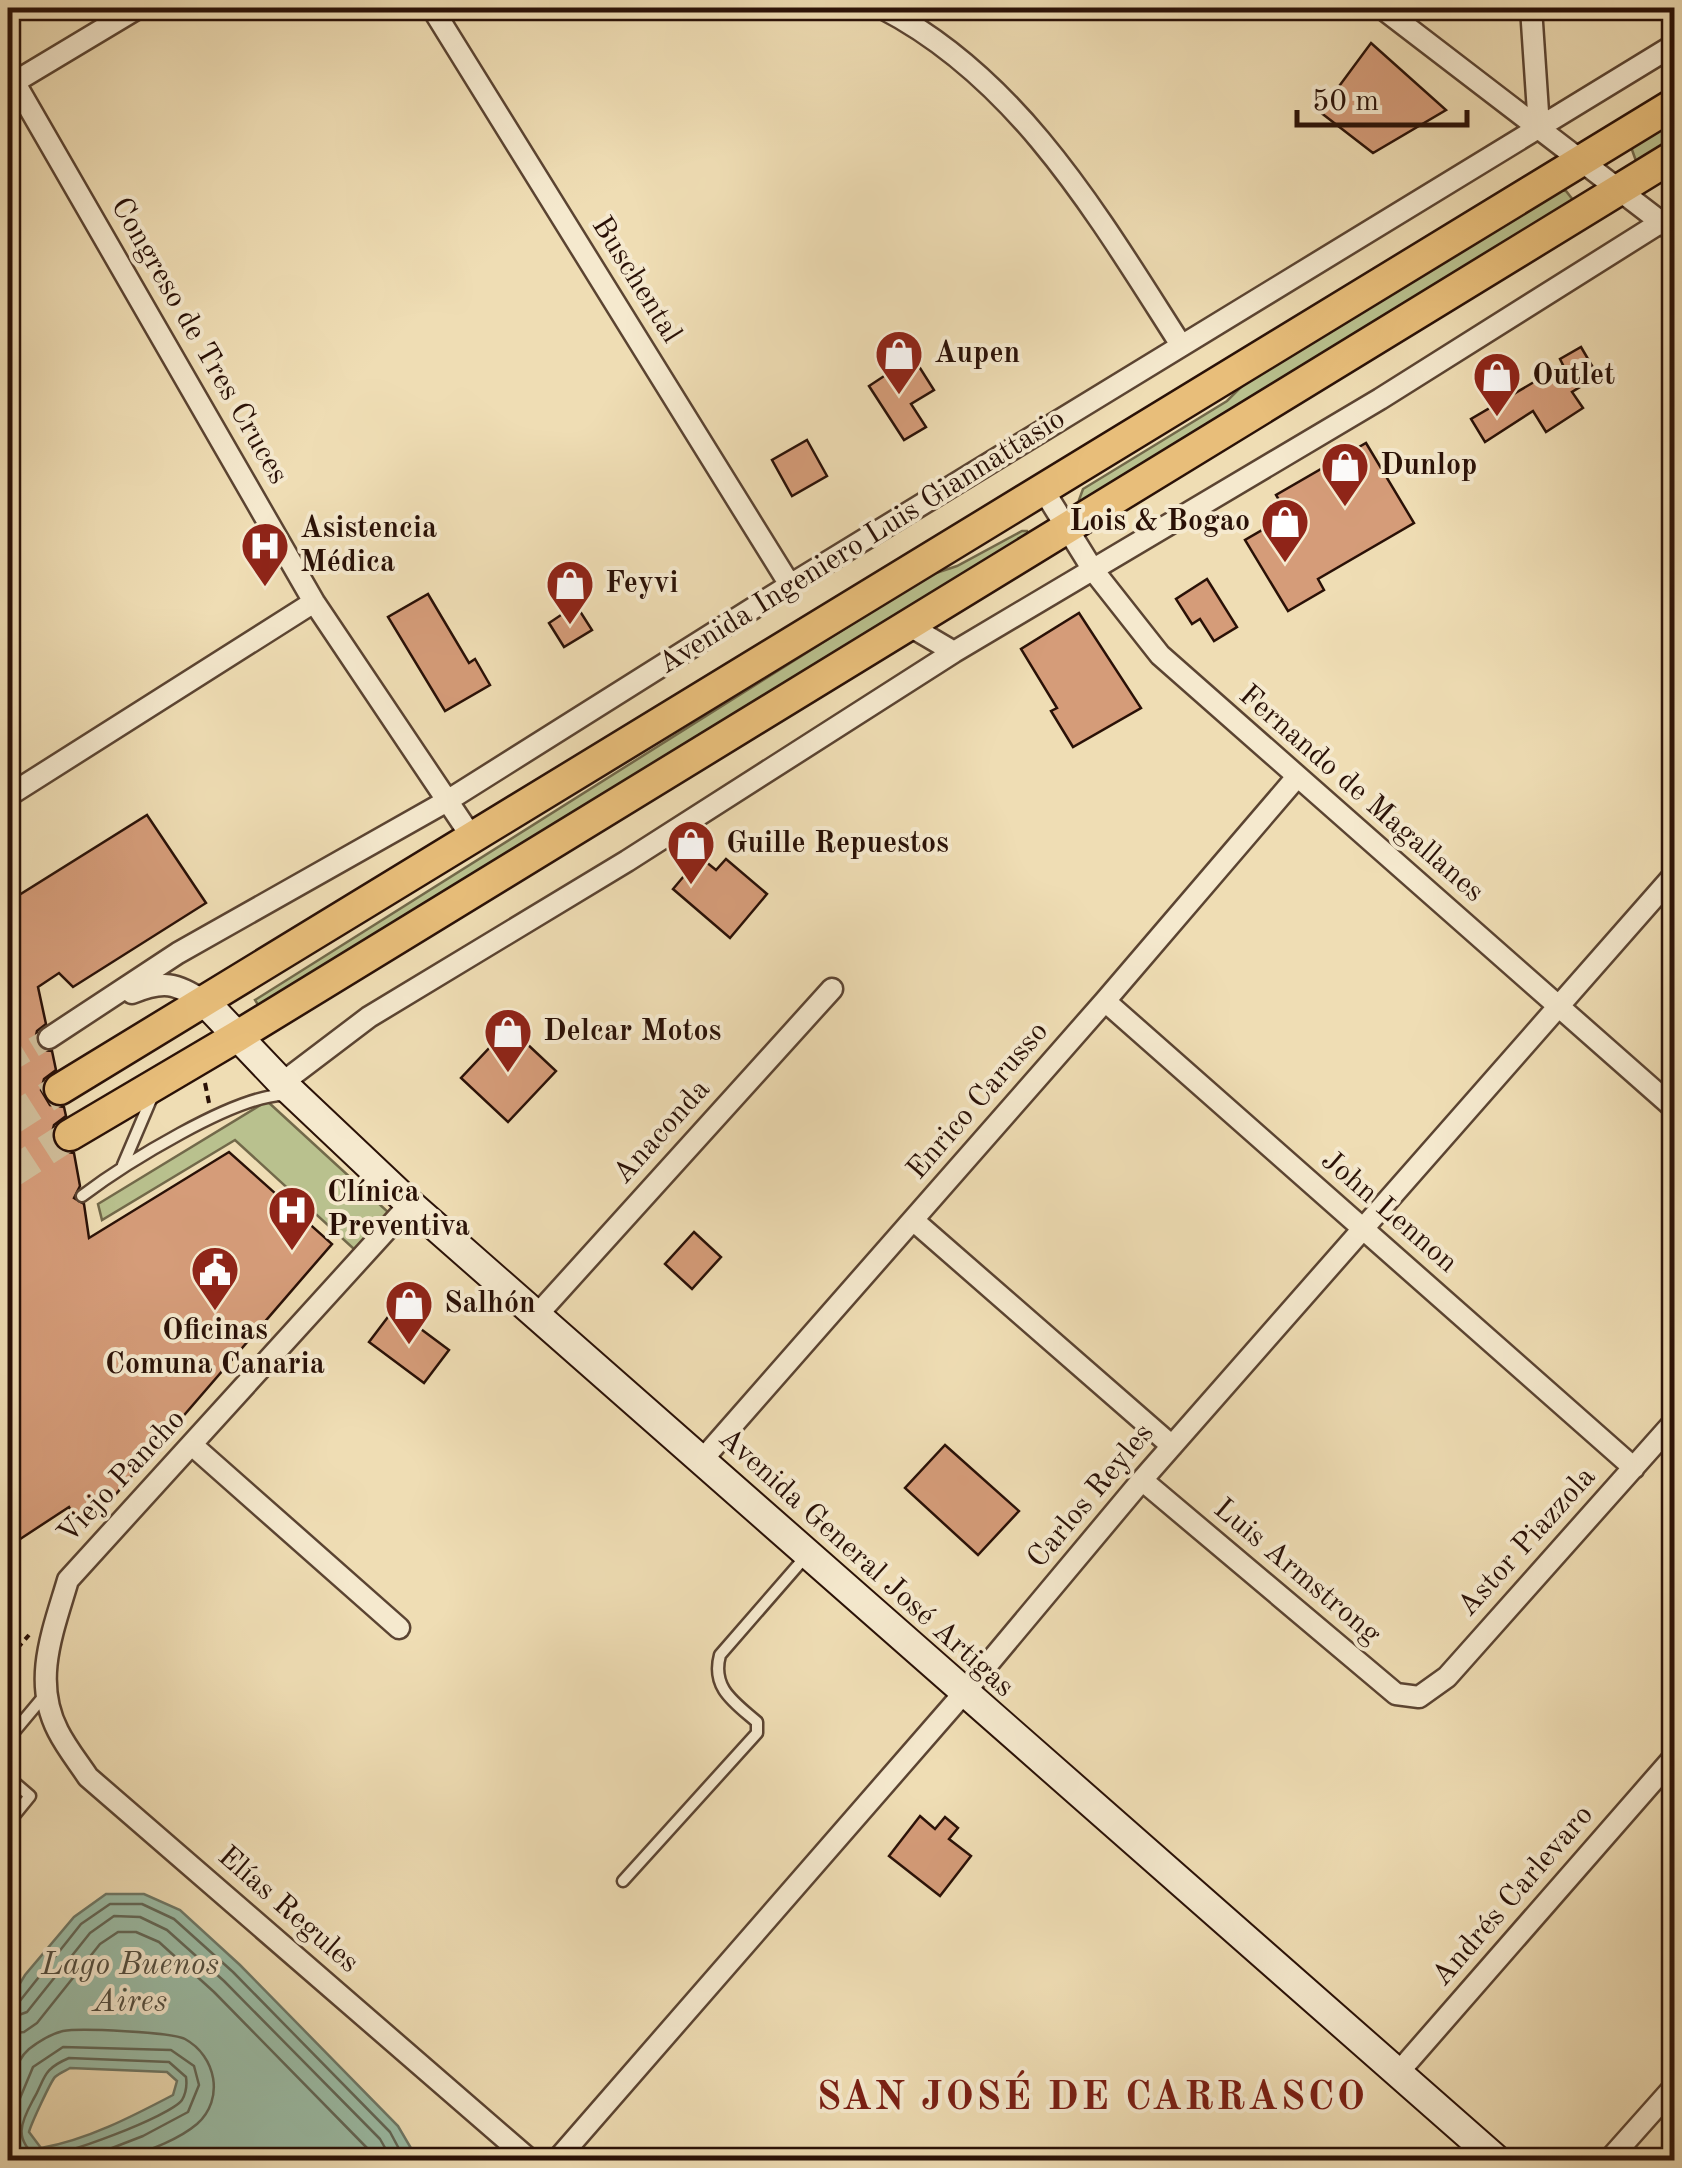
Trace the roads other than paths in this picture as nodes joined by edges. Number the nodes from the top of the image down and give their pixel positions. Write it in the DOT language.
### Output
graph roads {
  1 [pos="138,8"];
  2 [pos="432,8"];
  3 [pos="882,8"];
  4 [pos="1382,8"];
  5 [pos="1531,8"];
  6 [pos="1674,45"];
  7 [pos="10,80"];
  8 [pos="1674,104"];
  9 [pos="1539,128"];
  10 [pos="1674,156"];
  11 [pos="1581,162"];
  12 [pos="1619,190"];
  13 [pos="1670,223"];
  14 [pos="1181,346"];
  15 [pos="1044,491"];
  16 [pos="1067,528"];
  17 [pos="1093,570"];
  18 [pos="790,585"];
  19 [pos="314,602"];
  20 [pos="908,624"];
  21 [pos="954,652"];
  22 [pos="1296,778"];
  23 [pos="8,796"];
  24 [pos="447,801"];
  25 [pos="473,839"];
  26 [pos="1674,874"];
  27 [pos="832,990"];
  28 [pos="204,1001"];
  29 [pos="1104,1001"];
  30 [pos="1557,1005"];
  31 [pos="90,1009"];
  32 [pos="236,1037"];
  33 [pos="49,1038"];
  34 [pos="158,1085"];
  35 [pos="60,1088"];
  36 [pos="289,1090"];
  37 [pos="1674,1108"];
  38 [pos="70,1135"];
  39 [pos="123,1166"];
  40 [pos="82,1196"];
  41 [pos="410,1204"];
  42 [pos="913,1220"];
  43 [pos="1363,1228"];
  44 [pos="537,1315"];
  45 [pos="1674,1422"];
  46 [pos="192,1445"];
  47 [pos="1172,1446"];
  48 [pos="702,1460"];
  49 [pos="1634,1468"];
  50 [pos="1142,1480"];
  51 [pos="807,1554"];
  52 [pos="399,1628"];
  53 [pos="44,1688"];
  54 [pos="963,1694"];
  55 [pos="1420,1697"];
  56 [pos="8,1739"];
  57 [pos="1674,1757"];
  58 [pos="8,1777"];
  59 [pos="8,1823"];
  60 [pos="623,1881"];
  61 [pos="1397,2074"];
  62 [pos="1674,2087"];
  63 [pos="530,2160"];
  64 [pos="557,2160"];
  65 [pos="1497,2160"];
  66 [pos="1610,2160"];
  1 -- 7 [label="street"];
  2 -- 18 [label="street, Buschental"];
  3 -- 14 [label="street"];
  4 -- 9 [label="street"];
  5 -- 9 [label="street"];
  6 -- 9 [label="street, Avenida Ingeniero Luis Giannattasio"];
  7 -- 19 [label="street, Congreso de Tres Cruces"];
  8 -- 11 [label="main road, Avenida Ingeniero Luis Giannattasio"];
  9 -- 11 [label="street"];
  9 -- 14 [label="street, Avenida Ingeniero Luis Giannattasio"];
  10 -- 12 [label="main road"];
  11 -- 12 [label="street"];
  11 -- 15 [label="main road, Avenida Ingeniero Luis Giannattasio"];
  12 -- 13 [label="street"];
  12 -- 16 [label="main road"];
  13 -- 17 [label="street"];
  14 -- 18 [label="street, Avenida Ingeniero Luis Giannattasio"];
  15 -- 16 [label="street, Fernando de Magallanes"];
  15 -- 25 [label="main road, Avenida Ingeniero Luis Giannattasio"];
  16 -- 17 [label="street, Fernando de Magallanes"];
  16 -- 20 [label="main road"];
  17 -- 21 [label="street"];
  17 -- 22 [label="street, Fernando de Magallanes"];
  18 -- 24 [label="street, Avenida Ingeniero Luis Giannattasio"];
  19 -- 23 [label="street"];
  19 -- 24 [label="street, Congreso de Tres Cruces"];
  20 -- 21 [label="street"];
  20 -- 32 [label="main road"];
  21 -- 36 [label="street"];
  22 -- 29 [label="street, Enrico Carusso"];
  22 -- 30 [label="street, Fernando de Magallanes"];
  24 -- 25 [label="street, Congreso de Tres Cruces"];
  24 -- 31 [label="street, Avenida Ingeniero Luis Giannattasio"];
  25 -- 28 [label="main road, Avenida Ingeniero Luis Giannattasio"];
  26 -- 30 [label="street, Carlos Reyles"];
  27 -- 44 [label="street, Anaconda"];
  28 -- 31 [label="street"];
  28 -- 32 [label="street, Avenida General José Artigas"];
  28 -- 35 [label="main road, Avenida Ingeniero Luis Giannattasio"];
  29 -- 42 [label="street, Enrico Carusso"];
  29 -- 43 [label="street, John Lennon"];
  30 -- 37 [label="street, Fernando de Magallanes"];
  30 -- 43 [label="street, Carlos Reyles"];
  31 -- 33 [label="street, Avenida Ingeniero Luis Giannattasio"];
  32 -- 34 [label="main road"];
  32 -- 36 [label="street, Avenida General José Artigas"];
  34 -- 38 [label="main road"];
  34 -- 39 [label="lane"];
  36 -- 39 [label="lane"];
  36 -- 41 [label="street, Avenida General José Artigas"];
  39 -- 40 [label="lane"];
  41 -- 44 [label="street, Avenida General José Artigas"];
  41 -- 46 [label="street, Viejo Pancho"];
  42 -- 47 [label="street"];
  42 -- 48 [label="street, Enrico Carusso"];
  43 -- 47 [label="street, Carlos Reyles"];
  43 -- 49 [label="street, John Lennon"];
  44 -- 48 [label="street, Avenida General José Artigas"];
  45 -- 49 [label="street, Astor Piazzola"];
  46 -- 52 [label="street"];
  46 -- 53 [label="street, Viejo Pancho"];
  47 -- 50 [label="street, Carlos Reyles"];
  48 -- 51 [label="street, Avenida General José Artigas"];
  49 -- 55 [label="street, Astor Piazzola"];
  50 -- 54 [label="street, Carlos Reyles"];
  50 -- 55 [label="street, Luis Armstrong"];
  51 -- 54 [label="street, Avenida General José Artigas"];
  51 -- 60 [label="lane"];
  53 -- 56 [label="lane"];
  53 -- 63 [label="street, Elías Regules"];
  54 -- 61 [label="street, Avenida General José Artigas"];
  54 -- 64 [label="street, Carlos Reyles"];
  57 -- 61 [label="street, Andrés Carlevaro"];
  58 -- 59 [label="lane"];
  61 -- 65 [label="street, Avenida General José Artigas"];
  62 -- 66 [label="street"];
}
